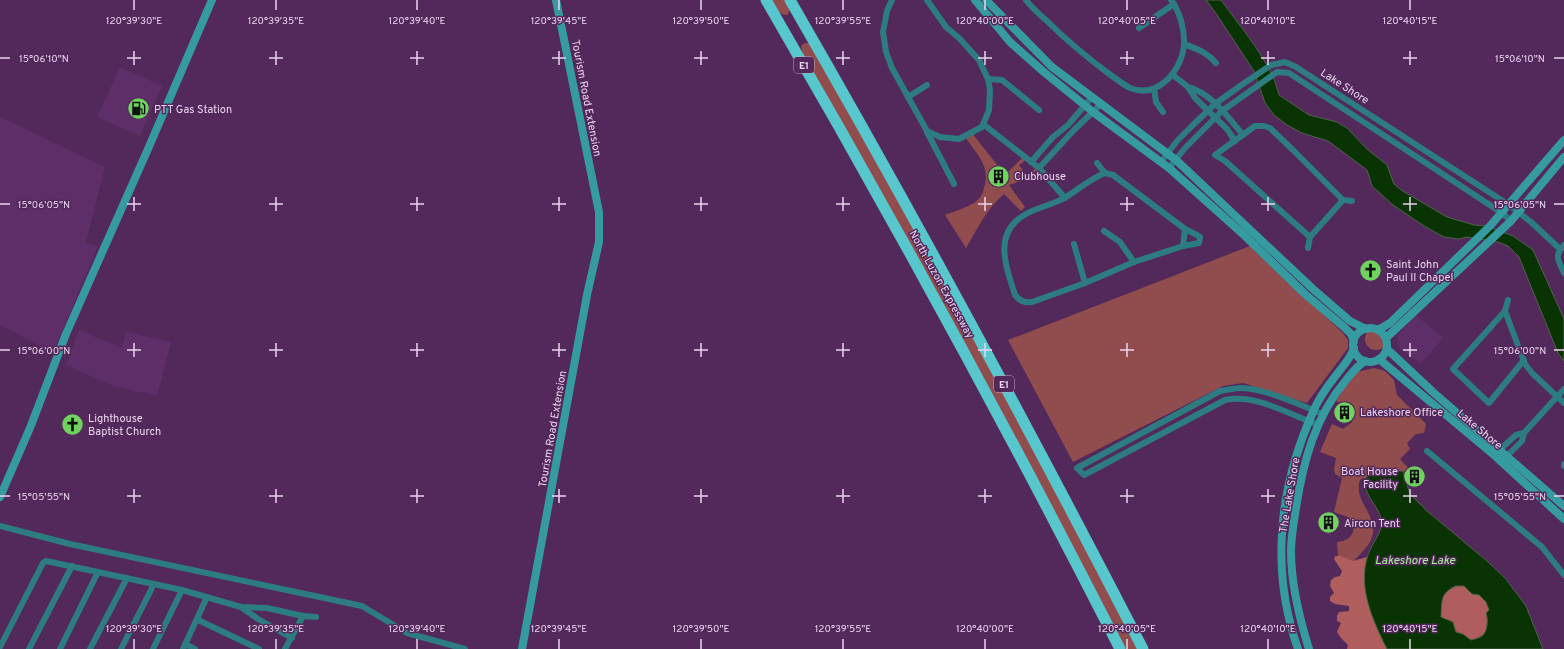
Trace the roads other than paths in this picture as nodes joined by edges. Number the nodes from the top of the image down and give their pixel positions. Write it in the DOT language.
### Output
graph roads {
  1 [pos="212,0"];
  2 [pos="556,0"];
  3 [pos="766,0"];
  4 [pos="790,0"];
  5 [pos="892,0"];
  6 [pos="927,0"];
  7 [pos="975,0"];
  8 [pos="986,0"];
  9 [pos="1026,0"];
  10 [pos="1173,2"];
  11 [pos="1139,28"];
  12 [pos="1184,44"];
  13 [pos="1279,62"];
  14 [pos="1216,63"];
  15 [pos="1279,71"];
  16 [pos="1173,75"];
  17 [pos="988,79"];
  18 [pos="927,85"];
  19 [pos="1188,87"];
  20 [pos="1154,89"];
  21 [pos="908,97"];
  22 [pos="1092,97"];
  23 [pos="1100,104"];
  24 [pos="1215,104"];
  25 [pos="1085,105"];
  26 [pos="1039,110"];
  27 [pos="1208,111"];
  28 [pos="1222,111"];
  29 [pos="1093,112"];
  30 [pos="1164,112"];
  31 [pos="1215,118"];
  32 [pos="982,124"];
  33 [pos="1068,125"];
  34 [pos="927,131"];
  35 [pos="1073,131"];
  36 [pos="1242,135"];
  37 [pos="1564,140"];
  38 [pos="1235,141"];
  39 [pos="1168,154"];
  40 [pos="1564,157"];
  41 [pos="1176,160"];
  42 [pos="1031,162"];
  43 [pos="1161,162"];
  44 [pos="1097,163"];
  45 [pos="1039,168"];
  46 [pos="1170,168"];
  47 [pos="1105,173"];
  48 [pos="954,184"];
  49 [pos="1065,198"];
  50 [pos="1343,200"];
  51 [pos="1352,201"];
  52 [pos="1509,205"];
  53 [pos="1502,213"];
  54 [pos="1518,213"];
  55 [pos="1511,221"];
  56 [pos="1185,229"];
  57 [pos="1104,231"];
  58 [pos="1310,237"];
  59 [pos="1074,244"];
  60 [pos="1183,246"];
  61 [pos="1562,247"];
  62 [pos="1308,248"];
  63 [pos="1134,262"];
  64 [pos="1564,273"];
  65 [pos="1085,283"];
  66 [pos="1508,300"];
  67 [pos="1505,311"];
  68 [pos="1366,329"];
  69 [pos="1378,330"];
  70 [pos="1386,338"];
  71 [pos="1354,345"];
  72 [pos="1387,349"];
  73 [pos="1379,359"];
  74 [pos="1524,360"];
  75 [pos="1365,361"];
  76 [pos="1564,389"];
  77 [pos="1220,391"];
  78 [pos="1557,398"];
  79 [pos="1225,400"];
  80 [pos="1564,403"];
  81 [pos="1446,404"];
  82 [pos="1314,410"];
  83 [pos="1440,410"];
  84 [pos="1322,414"];
  85 [pos="1308,425"];
  86 [pos="1317,428"];
  87 [pos="1524,433"];
  88 [pos="1499,450"];
  89 [pos="1427,451"];
  90 [pos="1506,457"];
  91 [pos="0,497"];
  92 [pos="1564,506"];
  93 [pos="1283,516"];
  94 [pos="1295,517"];
  95 [pos="1564,518"];
  96 [pos="0,526"];
  97 [pos="72,566"];
  98 [pos="98,572"];
  99 [pos="1564,574"];
  100 [pos="126,578"];
  101 [pos="154,584"];
  102 [pos="182,590"];
  103 [pos="207,598"];
  104 [pos="241,607"];
  105 [pos="303,616"];
  106 [pos="316,617"];
  107 [pos="198,620"];
  108 [pos="292,638"];
  109 [pos="0,647"];
  110 [pos="184,647"];
  111 [pos="29,649"];
  112 [pos="60,649"];
  113 [pos="90,649"];
  114 [pos="121,649"];
  115 [pos="153,649"];
  116 [pos="195,649"];
  117 [pos="259,649"];
  118 [pos="285,649"];
  119 [pos="465,649"];
  120 [pos="522,649"];
  121 [pos="1120,649"];
  122 [pos="1143,649"];
  123 [pos="1298,649"];
  124 [pos="1309,649"];
  1 -- 91 [label="street"];
  2 -- 120 [label="street, Tourism Road Extension"];
  3 -- 121 [label="highway, North Luzon Expressway / E1"];
  4 -- 122 [label="highway, North Luzon Expressway / E1"];
  5 -- 21 [label="street"];
  6 -- 17 [label="street"];
  7 -- 25 [label="street"];
  8 -- 22 [label="street"];
  9 -- 20 [label="street"];
  10 -- 11 [label="street"];
  10 -- 12 [label="street"];
  12 -- 14 [label="street"];
  12 -- 16 [label="street"];
  13 -- 15 [label="street"];
  13 -- 24 [label="street"];
  13 -- 52 [label="street, Lake Shore"];
  15 -- 28 [label="street"];
  15 -- 53 [label="street, Lake Shore"];
  16 -- 19 [label="street"];
  16 -- 20 [label="street"];
  17 -- 26 [label="street"];
  17 -- 32 [label="street"];
  18 -- 21 [label="street"];
  19 -- 24 [label="street"];
  19 -- 27 [label="street"];
  20 -- 30 [label="street"];
  21 -- 34 [label="street"];
  22 -- 23 [label="street"];
  22 -- 25 [label="street"];
  23 -- 29 [label="street"];
  23 -- 39 [label="street"];
  24 -- 27 [label="street"];
  24 -- 28 [label="street"];
  25 -- 29 [label="street"];
  25 -- 33 [label="street"];
  27 -- 31 [label="street"];
  27 -- 39 [label="street"];
  28 -- 31 [label="street"];
  28 -- 36 [label="street"];
  29 -- 35 [label="street"];
  29 -- 43 [label="street"];
  31 -- 38 [label="street"];
  31 -- 41 [label="street"];
  32 -- 34 [label="street"];
  32 -- 42 [label="street"];
  33 -- 35 [label="street"];
  33 -- 42 [label="street"];
  34 -- 48 [label="street"];
  35 -- 45 [label="street"];
  36 -- 38 [label="street"];
  36 -- 50 [label="street"];
  37 -- 52 [label="street"];
  38 -- 58 [label="street"];
  39 -- 41 [label="street"];
  39 -- 43 [label="street"];
  40 -- 54 [label="street"];
  41 -- 46 [label="street"];
  41 -- 68 [label="street"];
  42 -- 45 [label="street"];
  43 -- 46 [label="street"];
  44 -- 47 [label="street"];
  45 -- 49 [label="street"];
  46 -- 71 [label="street"];
  47 -- 49 [label="street"];
  47 -- 56 [label="street"];
  49 -- 65 [label="street"];
  50 -- 51 [label="street"];
  50 -- 58 [label="street"];
  52 -- 53 [label="street"];
  52 -- 54 [label="street, Lake Shore"];
  53 -- 55 [label="street, Lake Shore"];
  53 -- 69 [label="street"];
  54 -- 55 [label="street"];
  54 -- 61 [label="street, Lake Shore"];
  55 -- 70 [label="street"];
  56 -- 60 [label="street"];
  56 -- 60 [label="street"];
  57 -- 63 [label="street"];
  58 -- 62 [label="street"];
  59 -- 65 [label="street"];
  60 -- 63 [label="street"];
  61 -- 64 [label="street"];
  63 -- 65 [label="street"];
  66 -- 67 [label="street"];
  67 -- 74 [label="street"];
  67 -- 74 [label="street"];
  68 -- 69 [label="street"];
  68 -- 71 [label="street"];
  69 -- 70 [label="street"];
  70 -- 72 [label="street"];
  71 -- 75 [label="street"];
  71 -- 82 [label="street, The Lake Shore"];
  72 -- 73 [label="street"];
  72 -- 81 [label="street, Lake Shore"];
  73 -- 75 [label="street"];
  73 -- 83 [label="street, Lake Shore"];
  74 -- 78 [label="street"];
  75 -- 84 [label="street, The Lake Shore"];
  76 -- 78 [label="street"];
  77 -- 79 [label="street"];
  77 -- 79 [label="street"];
  77 -- 82 [label="street"];
  78 -- 80 [label="street"];
  78 -- 87 [label="street"];
  79 -- 85 [label="street"];
  81 -- 83 [label="street"];
  81 -- 88 [label="street, Lake Shore"];
  82 -- 84 [label="street"];
  82 -- 85 [label="street, The Lake Shore"];
  83 -- 88 [label="street, Lake Shore"];
  84 -- 86 [label="street, The Lake Shore"];
  85 -- 86 [label="street"];
  85 -- 93 [label="street, The Lake Shore"];
  86 -- 94 [label="street, The Lake Shore"];
  87 -- 88 [label="street"];
  87 -- 90 [label="street"];
  88 -- 90 [label="street, Lake Shore"];
  89 -- 99 [label="street"];
  90 -- 92 [label="street, Lake Shore"];
  90 -- 95 [label="street, Lake Shore"];
  93 -- 94 [label="street"];
  93 -- 123 [label="street, The Lake Shore"];
  94 -- 124 [label="street, The Lake Shore"];
  96 -- 119 [label="street"];
  97 -- 98 [label="street"];
  97 -- 109 [label="street"];
  97 -- 111 [label="street"];
  98 -- 100 [label="street"];
  98 -- 112 [label="street"];
  100 -- 101 [label="street"];
  100 -- 113 [label="street"];
  101 -- 102 [label="street"];
  101 -- 114 [label="street"];
  102 -- 103 [label="street"];
  102 -- 115 [label="street"];
  103 -- 104 [label="street"];
  103 -- 107 [label="street"];
  104 -- 105 [label="street"];
  104 -- 108 [label="street"];
  105 -- 106 [label="street"];
  105 -- 108 [label="street"];
  107 -- 110 [label="street"];
  107 -- 117 [label="street"];
  108 -- 118 [label="street"];
  110 -- 116 [label="street"];
}
